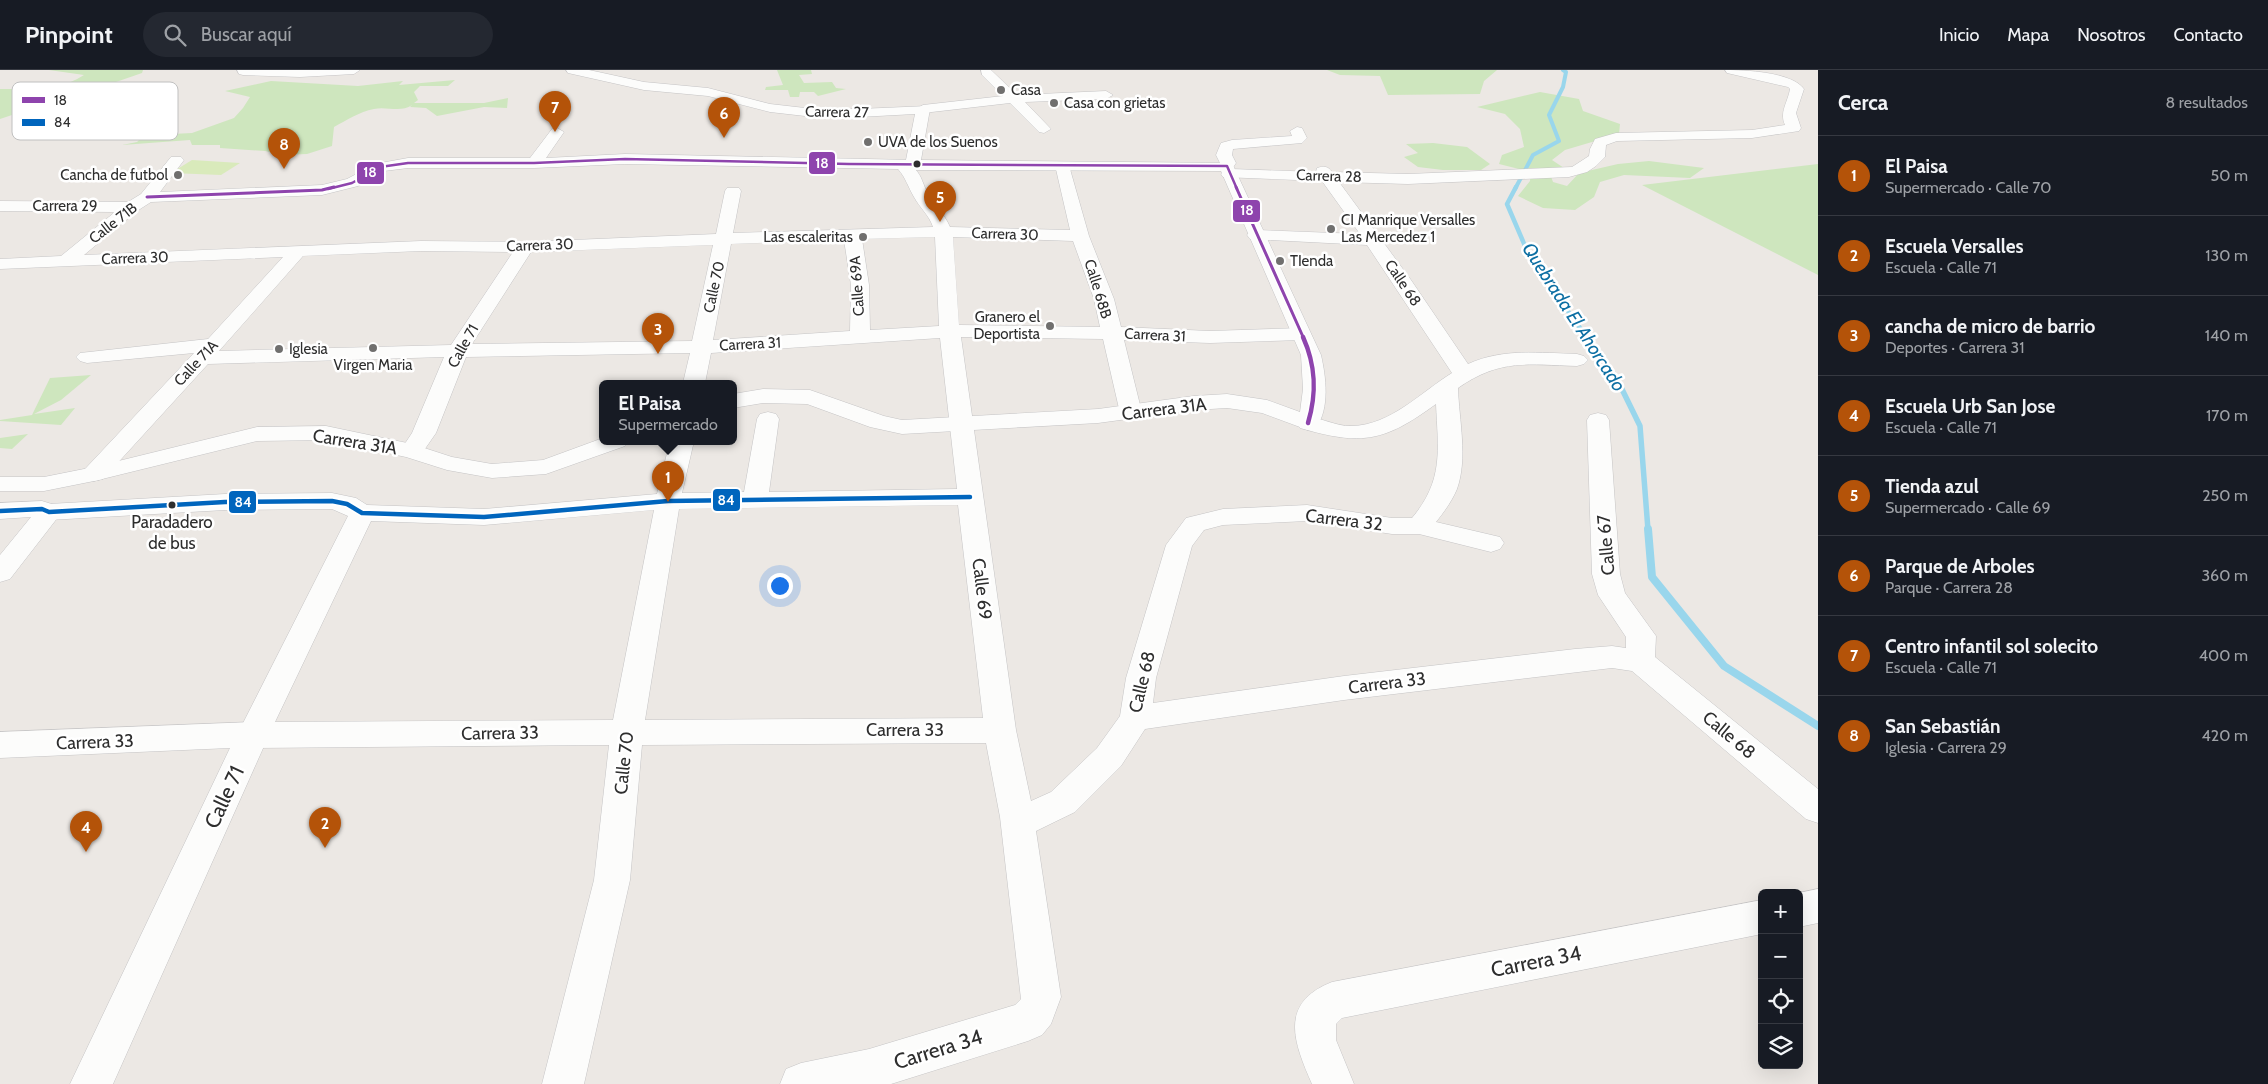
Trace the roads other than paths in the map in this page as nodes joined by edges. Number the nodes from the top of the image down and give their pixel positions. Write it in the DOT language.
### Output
graph roads {
  1 [pos="354,70"];
  2 [pos="572,70"];
  3 [pos="1731,70"];
  4 [pos="243,71"];
  5 [pos="986,72"];
  6 [pos="1106,95"];
  7 [pos="1012,99"];
  8 [pos="923,109"];
  9 [pos="1044,129"];
  10 [pos="1297,131"];
  11 [pos="557,132"];
  12 [pos="176,160"];
  13 [pos="534,162"];
  14 [pos="908,165"];
  15 [pos="1063,165"];
  16 [pos="1228,170"];
  17 [pos="1324,173"];
  18 [pos="733,191"];
  19 [pos="17,192"];
  20 [pos="147,198"];
  21 [pos="0,202"];
  22 [pos="0,206"];
  23 [pos="131,207"];
  24 [pos="944,232"];
  25 [pos="852,234"];
  26 [pos="1256,235"];
  27 [pos="1080,236"];
  28 [pos="724,238"];
  29 [pos="1373,240"];
  30 [pos="525,247"];
  31 [pos="298,251"];
  32 [pos="67,260"];
  33 [pos="0,264"];
  34 [pos="951,331"];
  35 [pos="1111,333"];
  36 [pos="1301,334"];
  37 [pos="860,338"];
  38 [pos="700,347"];
  39 [pos="205,352"];
  40 [pos="457,352"];
  41 [pos="87,358"];
  42 [pos="1577,360"];
  43 [pos="1455,379"];
  44 [pos="694,380"];
  45 [pos="737,400"];
  46 [pos="1131,414"];
  47 [pos="768,419"];
  48 [pos="1598,420"];
  49 [pos="1308,423"];
  50 [pos="962,424"];
  51 [pos="606,445"];
  52 [pos="681,445"];
  53 [pos="412,451"];
  54 [pos="94,474"];
  55 [pos="0,484"];
  56 [pos="970,497"];
  57 [pos="755,500"];
  58 [pos="668,501"];
  59 [pos="0,511"];
  60 [pos="49,512"];
  61 [pos="362,513"];
  62 [pos="1196,524"];
  63 [pos="1419,526"];
  64 [pos="1491,543"];
  65 [pos="0,573"];
  66 [pos="1640,661"];
  67 [pos="1135,718"];
  68 [pos="1000,730"];
  69 [pos="627,731"];
  70 [pos="253,735"];
  71 [pos="0,746"];
  72 [pos="1818,809"];
  73 [pos="1017,824"];
  74 [pos="1818,906"];
  75 [pos="1803,909"];
  76 [pos="1758,918"];
  77 [pos="1028,1021"];
  78 [pos="861,1077"];
  79 [pos="91,1084"];
  80 [pos="563,1084"];
  81 [pos="801,1084"];
  82 [pos="1333,1084"];
  1 -- 4 [label="street"];
  2 -- 8 [label="street, Carrera 27"];
  3 -- 17 [label="street, Carrera 28"];
  5 -- 7 [label="street"];
  6 -- 7 [label="street, Carrera 27"];
  7 -- 8 [label="street, Carrera 27"];
  7 -- 9 [label="street"];
  8 -- 14 [label="street"];
  10 -- 16 [label="street"];
  11 -- 13 [label="street"];
  12 -- 20 [label="street, Calle 71B"];
  13 -- 14 [label="street"];
  13 -- 20 [label="street"];
  14 -- 15 [label="street"];
  14 -- 24 [label="street, Calle 69"];
  15 -- 16 [label="street, Carrera 28"];
  15 -- 27 [label="street, Calle 68B"];
  16 -- 17 [label="street, Carrera 28"];
  16 -- 26 [label="street"];
  17 -- 29 [label="street, Calle 68"];
  18 -- 28 [label="street, Calle 70"];
  19 -- 21 [label="street"];
  20 -- 23 [label="street, Calle 71B"];
  22 -- 23 [label="street, Carrera 29"];
  23 -- 32 [label="street, Calle 71B"];
  24 -- 25 [label="street, Carrera 30"];
  24 -- 27 [label="street, Carrera 30"];
  24 -- 34 [label="street, Calle 69"];
  25 -- 28 [label="street, Carrera 30"];
  25 -- 37 [label="street, Calle 69A"];
  26 -- 29 [label="street"];
  26 -- 36 [label="street"];
  27 -- 35 [label="street, Calle 68B"];
  28 -- 30 [label="street, Carrera 30"];
  28 -- 38 [label="street, Calle 70"];
  29 -- 43 [label="street, Calle 68"];
  30 -- 31 [label="street, Carrera 30"];
  30 -- 40 [label="street, Calle 71"];
  31 -- 32 [label="street, Carrera 30"];
  31 -- 39 [label="street, Calle 71A"];
  32 -- 33 [label="street, Carrera 30"];
  34 -- 35 [label="street, Carrera 31"];
  34 -- 37 [label="street, Carrera 31"];
  34 -- 50 [label="street, Calle 69"];
  35 -- 36 [label="street, Carrera 31"];
  35 -- 46 [label="street, Calle 68B"];
  36 -- 49 [label="street"];
  37 -- 38 [label="street, Carrera 31"];
  38 -- 40 [label="street, Carrera 31"];
  38 -- 44 [label="street, Calle 70"];
  39 -- 40 [label="street, Carrera 31"];
  39 -- 41 [label="street, Carrera 31"];
  39 -- 54 [label="street, Calle 71A"];
  40 -- 53 [label="street, Calle 71"];
  42 -- 43 [label="street, Carrera 31A"];
  43 -- 49 [label="street, Carrera 31A"];
  43 -- 63 [label="street"];
  45 -- 50 [label="street, Carrera 31A"];
  46 -- 49 [label="street, Carrera 31A"];
  46 -- 50 [label="street, Carrera 31A"];
  47 -- 57 [label="street"];
  48 -- 66 [label="street, Calle 67"];
  50 -- 56 [label="street, Calle 69"];
  51 -- 53 [label="street, Carrera 31A"];
  52 -- 58 [label="street, Calle 70"];
  53 -- 54 [label="street, Carrera 31A"];
  54 -- 55 [label="street, Carrera 31A"];
  56 -- 57 [label="street"];
  56 -- 68 [label="street, Calle 69"];
  57 -- 58 [label="street"];
  58 -- 61 [label="street"];
  58 -- 69 [label="street, Calle 70"];
  59 -- 60 [label="street"];
  60 -- 61 [label="street"];
  60 -- 65 [label="street"];
  61 -- 70 [label="street, Calle 71"];
  62 -- 63 [label="street, Carrera 32"];
  62 -- 67 [label="street, Calle 68"];
  63 -- 64 [label="street, Carrera 32"];
  66 -- 67 [label="street, Carrera 33"];
  66 -- 72 [label="street, Calle 68"];
  67 -- 73 [label="street, Calle 68"];
  68 -- 69 [label="street, Carrera 33"];
  68 -- 73 [label="street, Calle 69"];
  69 -- 70 [label="street, Carrera 33"];
  69 -- 80 [label="street, Calle 70"];
  70 -- 71 [label="street, Carrera 33"];
  70 -- 79 [label="street, Calle 71"];
  73 -- 77 [label="street, Calle 69"];
  74 -- 75 [label="street"];
  76 -- 82 [label="street, Carrera 34"];
  77 -- 78 [label="street, Carrera 34"];
  78 -- 81 [label="street, Carrera 34"];
}
